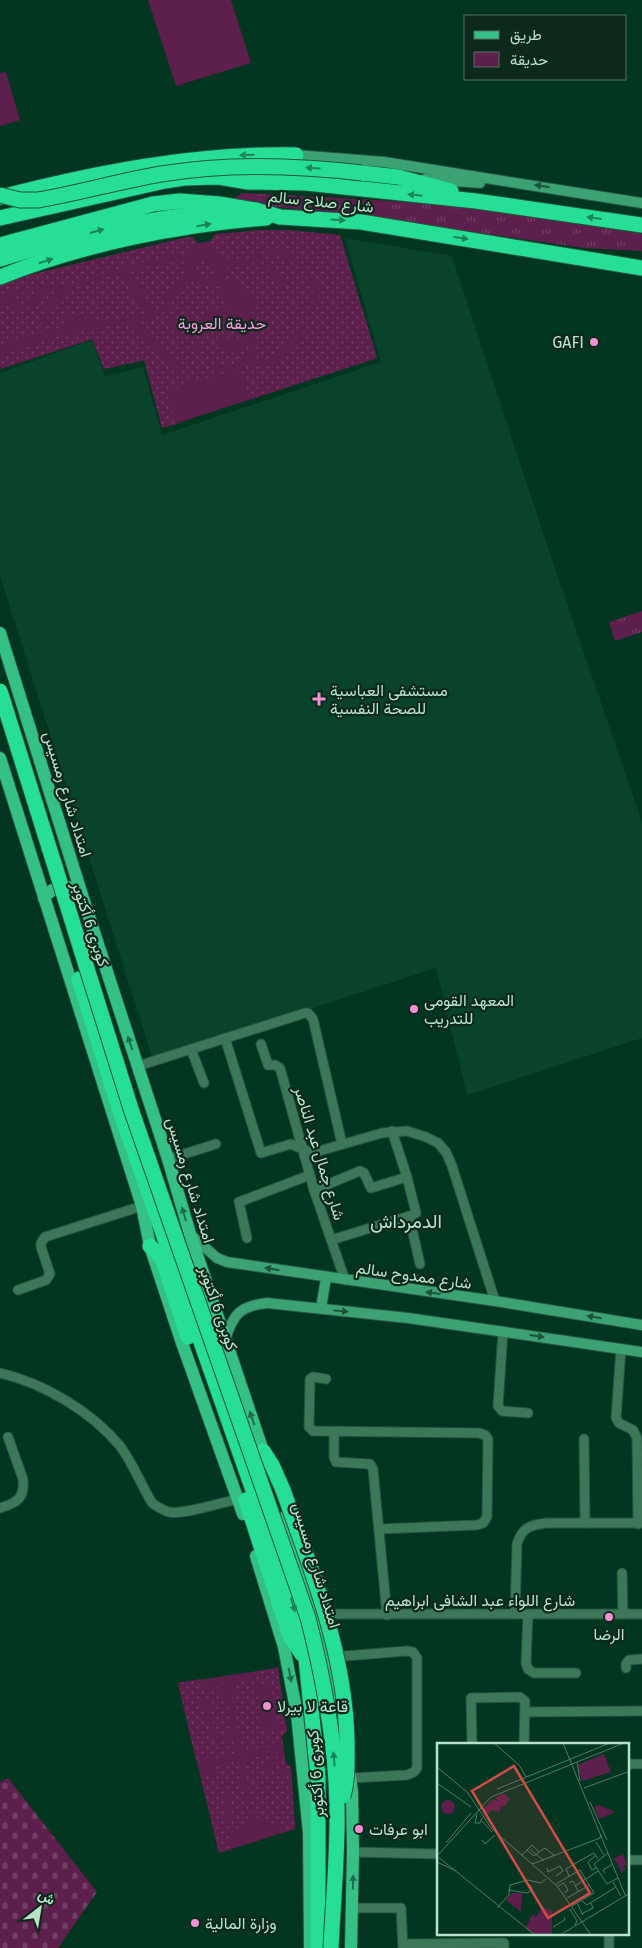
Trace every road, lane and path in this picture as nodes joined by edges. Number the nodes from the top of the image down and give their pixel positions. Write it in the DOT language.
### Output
graph roads {
  1 [pos="296,155"];
  2 [pos="398,177"];
  3 [pos="232,178"];
  4 [pos="506,181"];
  5 [pos="0,196"];
  6 [pos="476,201"];
  7 [pos="642,202"];
  8 [pos="256,210"];
  9 [pos="280,217"];
  10 [pos="0,218"];
  11 [pos="642,225"];
  12 [pos="0,236"];
  13 [pos="0,245"];
  14 [pos="0,259"];
  15 [pos="642,268"];
  16 [pos="1,275"];
  17 [pos="0,633"];
  18 [pos="0,691"];
  19 [pos="20,697"];
  20 [pos="0,720"];
  21 [pos="0,725"];
  22 [pos="0,758"];
  23 [pos="82,895"];
  24 [pos="44,898"];
  25 [pos="225,1038"];
  26 [pos="261,1044"];
  27 [pos="191,1049"];
  28 [pos="138,1066"];
  29 [pos="204,1082"];
  30 [pos="392,1131"];
  31 [pos="216,1144"];
  32 [pos="342,1144"];
  33 [pos="303,1151"];
  34 [pos="168,1159"];
  35 [pos="310,1175"];
  36 [pos="407,1177"];
  37 [pos="314,1190"];
  38 [pos="142,1206"];
  39 [pos="409,1216"];
  40 [pos="190,1234"];
  41 [pos="247,1238"];
  42 [pos="331,1240"];
  43 [pos="150,1246"];
  44 [pos="420,1264"];
  45 [pos="326,1278"];
  46 [pos="345,1280"];
  47 [pos="18,1290"];
  48 [pos="495,1301"];
  49 [pos="321,1308"];
  50 [pos="642,1324"];
  51 [pos="503,1331"];
  52 [pos="225,1340"];
  53 [pos="621,1349"];
  54 [pos="642,1352"];
  55 [pos="0,1372"];
  56 [pos="326,1378"];
  57 [pos="528,1413"];
  58 [pos="334,1432"];
  59 [pos="8,1437"];
  60 [pos="584,1439"];
  61 [pos="263,1451"];
  62 [pos="640,1467"];
  63 [pos="239,1499"];
  64 [pos="0,1508"];
  65 [pos="585,1524"];
  66 [pos="640,1524"];
  67 [pos="379,1529"];
  68 [pos="622,1573"];
  69 [pos="317,1614"];
  70 [pos="515,1614"];
  71 [pos="623,1614"];
  72 [pos="642,1614"];
  73 [pos="387,1615"];
  74 [pos="528,1615"];
  75 [pos="306,1658"];
  76 [pos="328,1658"];
  77 [pos="642,1659"];
  78 [pos="626,1668"];
  79 [pos="576,1674"];
  80 [pos="642,1711"];
  81 [pos="525,1712"];
  82 [pos="472,1743"];
  83 [pos="524,1743"];
  84 [pos="351,1778"];
  85 [pos="337,1809"];
  86 [pos="353,1852"];
  87 [pos="437,1854"];
  88 [pos="352,1908"];
  89 [pos="403,1946"];
  90 [pos="310,1948"];
  91 [pos="318,1948"];
  92 [pos="331,1948"];
  93 [pos="351,1948"];
  94 [pos="504,1948"];
  1 -- 4 [label="main road"];
  1 -- 5 [label="highway, one-way, bridge"];
  2 -- 4 [label="main road"];
  2 -- 5 [label="highway, one-way, bridge"];
  2 -- 6 [label="highway"];
  6 -- 3 [label="highway, شارع صلاح سالم, one-way"];
  3 -- 10 [label="highway"];
  3 -- 12 [label="highway, شارع صلاح سالم"];
  7 -- 4 [label="main road, one-way"];
  11 -- 6 [label="highway, شارع صلاح سالم, one-way"];
  8 -- 9 [label="highway, شارع صلاح سالم"];
  8 -- 13 [label="highway, شارع صلاح سالم"];
  14 -- 8 [label="highway, one-way"];
  9 -- 15 [label="highway, شارع صلاح سالم, one-way"];
  16 -- 9 [label="highway, one-way"];
  17 -- 19 [label="main road, امتداد شارع رمسيس"];
  85 -- 18 [label="highway, كوبرى 6 أكتوبر, one-way, bridge"];
  19 -- 20 [label="main road"];
  19 -- 23 [label="main road, امتداد شارع رمسيس"];
  21 -- 75 [label="highway, كوبرى 6 أكتوبر, one-way"];
  22 -- 24 [label="main road"];
  23 -- 24 [label="main road"];
  28 -- 23 [label="main road, امتداد شارع رمسيس, one-way"];
  24 -- 38 [label="main road"];
  25 -- 27 [label="street"];
  25 -- 32 [label="street"];
  25 -- 33 [label="street"];
  26 -- 33 [label="street, شارع جمال عبد الناصر"];
  27 -- 28 [label="street"];
  27 -- 29 [label="street"];
  28 -- 34 [label="main road, امتداد شارع رمسيس"];
  30 -- 32 [label="street"];
  30 -- 36 [label="street"];
  30 -- 48 [label="street"];
  31 -- 34 [label="street"];
  32 -- 33 [label="street"];
  33 -- 35 [label="street, شارع جمال عبد الناصر"];
  40 -- 34 [label="main road, امتداد شارع رمسيس, one-way"];
  35 -- 37 [label="street, شارع جمال عبد الناصر"];
  35 -- 41 [label="street"];
  36 -- 37 [label="street"];
  36 -- 39 [label="street"];
  37 -- 42 [label="street, شارع جمال عبد الناصر"];
  38 -- 43 [label="main road"];
  38 -- 47 [label="street"];
  39 -- 42 [label="street"];
  39 -- 44 [label="street"];
  45 -- 40 [label="main road, شارع ممدوح سالم, one-way"];
  40 -- 52 [label="main road, امتداد شارع رمسيس"];
  42 -- 46 [label="street, شارع جمال عبد الناصر"];
  43 -- 63 [label="main road"];
  43 -- 75 [label="highway"];
  45 -- 46 [label="main road, شارع ممدوح سالم"];
  45 -- 49 [label="main road"];
  48 -- 46 [label="main road, شارع ممدوح سالم, one-way"];
  50 -- 48 [label="main road, شارع ممدوح سالم, one-way"];
  49 -- 51 [label="main road, one-way"];
  49 -- 52 [label="main road"];
  51 -- 53 [label="main road, one-way"];
  51 -- 57 [label="street"];
  61 -- 52 [label="main road, امتداد شارع رمسيس, one-way"];
  53 -- 54 [label="main road"];
  53 -- 62 [label="street"];
  55 -- 63 [label="street"];
  56 -- 58 [label="street"];
  58 -- 67 [label="street"];
  58 -- 67 [label="street"];
  59 -- 64 [label="street"];
  60 -- 65 [label="street"];
  61 -- 69 [label="main road, امتداد شارع رمسيس"];
  61 -- 85 [label="highway, bridge"];
  62 -- 66 [label="street"];
  63 -- 90 [label="main road, one-way"];
  65 -- 66 [label="street"];
  65 -- 70 [label="street"];
  67 -- 73 [label="street"];
  68 -- 71 [label="street"];
  69 -- 73 [label="street, شارع اللواء عبد الشافى ابراهيم"];
  69 -- 76 [label="main road, امتداد شارع رمسيس"];
  70 -- 73 [label="street, شارع اللواء عبد الشافى ابراهيم"];
  70 -- 74 [label="street, شارع اللواء عبد الشافى ابراهيم"];
  71 -- 72 [label="street, شارع اللواء عبد الشافى ابراهيم"];
  71 -- 74 [label="street, شارع اللواء عبد الشافى ابراهيم"];
  74 -- 79 [label="street"];
  75 -- 91 [label="highway, كوبرى 6 أكتوبر"];
  76 -- 84 [label="main road, امتداد شارع رمسيس"];
  76 -- 84 [label="street"];
  77 -- 78 [label="street"];
  80 -- 81 [label="street"];
  81 -- 82 [label="street"];
  81 -- 83 [label="street"];
  84 -- 86 [label="main road, امتداد شارع رمسيس"];
  85 -- 92 [label="highway, كوبرى 6 أكتوبر, bridge"];
  86 -- 87 [label="street"];
  88 -- 86 [label="main road, امتداد شارع رمسيس, one-way"];
  88 -- 89 [label="street"];
  88 -- 93 [label="main road, امتداد شارع رمسيس"];
  89 -- 94 [label="street"];
}
